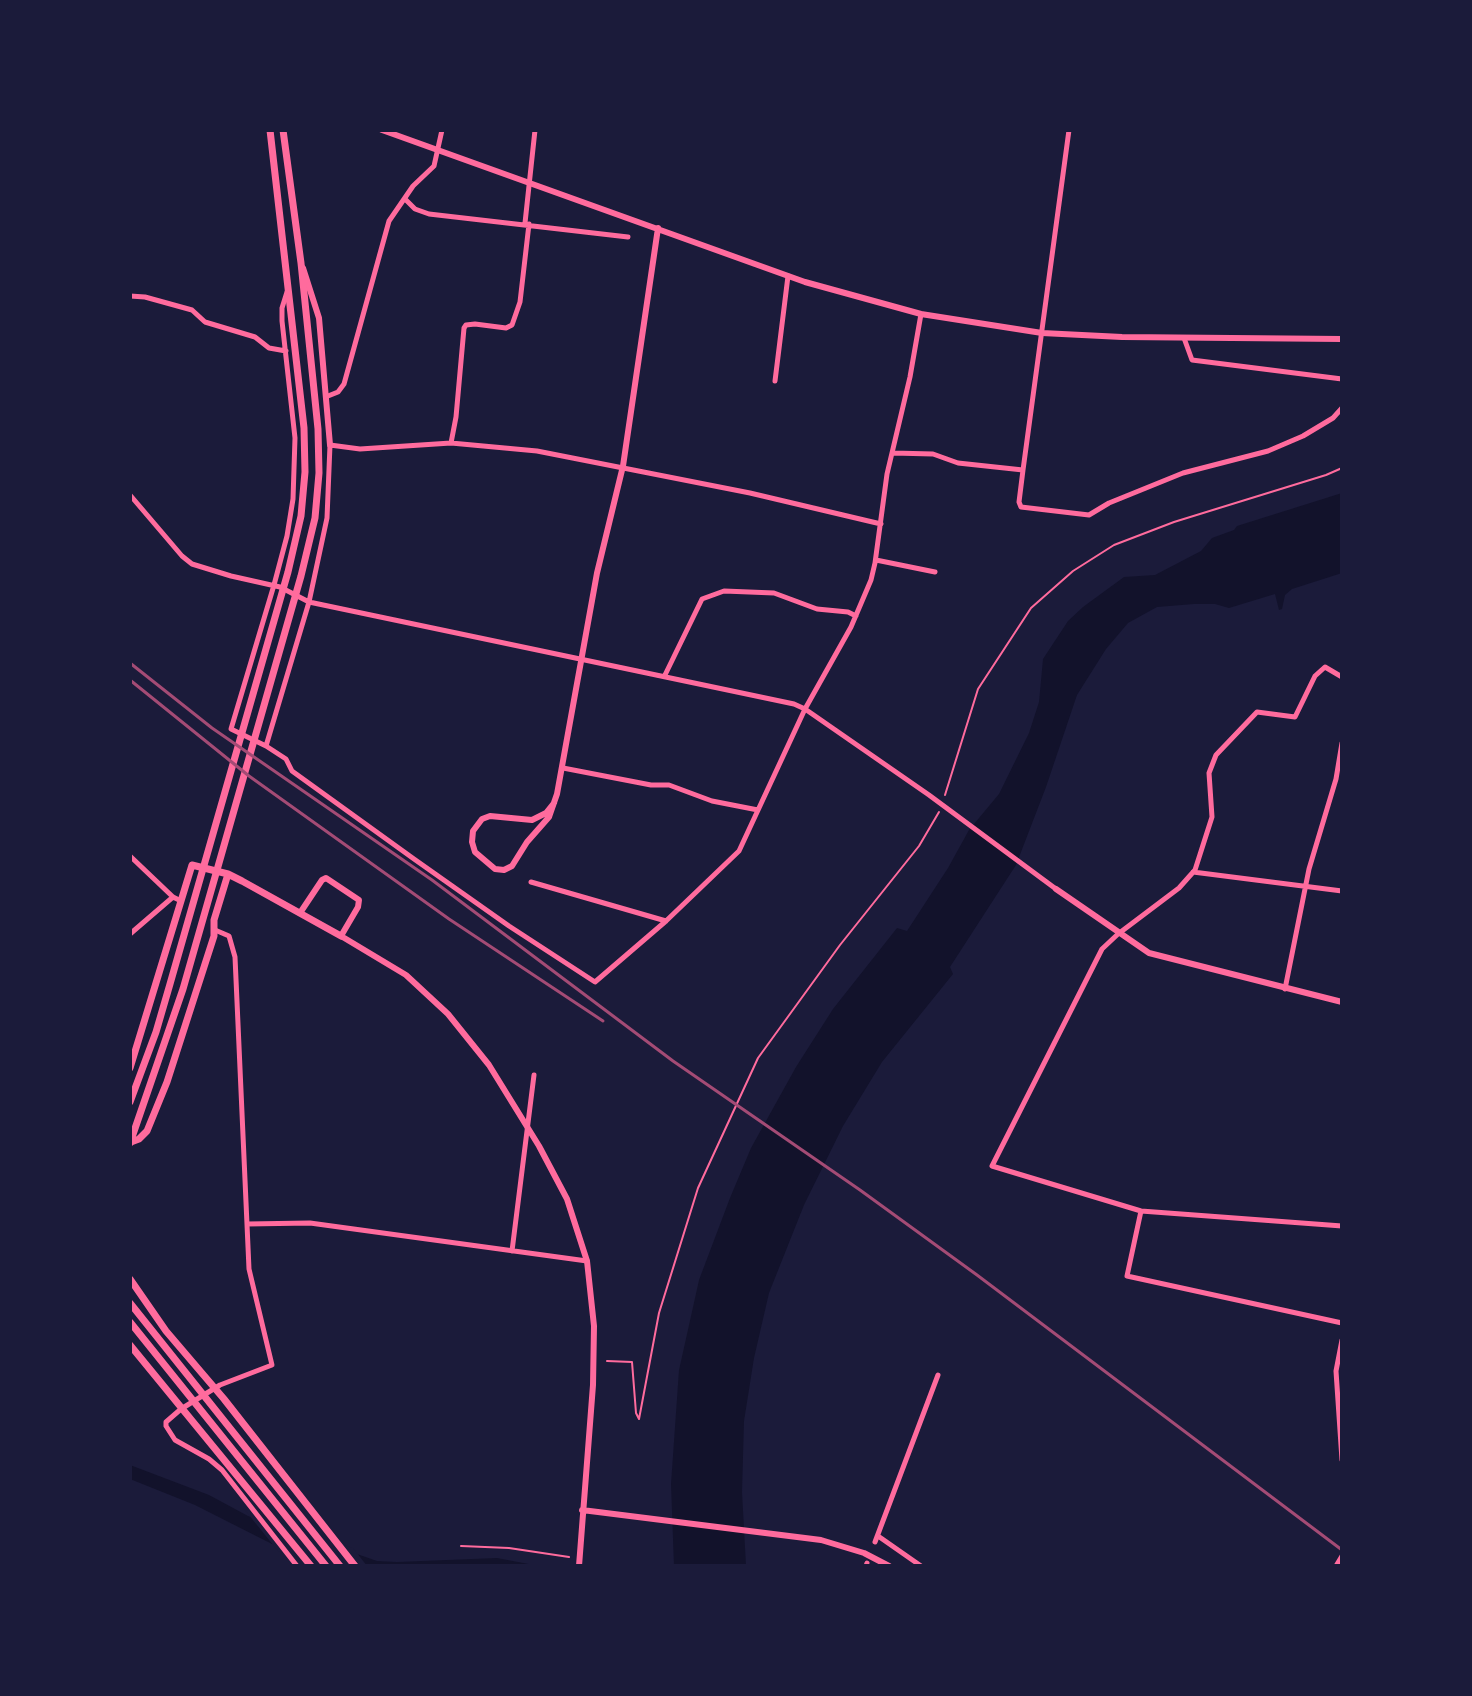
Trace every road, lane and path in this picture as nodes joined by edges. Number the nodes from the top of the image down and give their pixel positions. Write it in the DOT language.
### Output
graph roads {
  1 [pos="270,130"];
  2 [pos="283,130"];
  3 [pos="382,130"];
  4 [pos="442,130"];
  5 [pos="535,130"];
  6 [pos="1069,130"];
  7 [pos="439,151"];
  8 [pos="528,181"];
  9 [pos="405,199"];
  10 [pos="527,224"];
  11 [pos="658,228"];
  12 [pos="628,237"];
  13 [pos="301,263"];
  14 [pos="788,276"];
  15 [pos="289,287"];
  16 [pos="130,296"];
  17 [pos="921,314"];
  18 [pos="1042,333"];
  19 [pos="1184,338"];
  20 [pos="1342,339"];
  21 [pos="285,347"];
  22 [pos="1342,379"];
  23 [pos="775,381"];
  24 [pos="328,396"];
  25 [pos="1342,408"];
  26 [pos="451,443"];
  27 [pos="330,445"];
  28 [pos="893,453"];
  29 [pos="623,466"];
  30 [pos="1342,468"];
  31 [pos="1023,470"];
  32 [pos="130,495"];
  33 [pos="881,524"];
  34 [pos="876,560"];
  35 [pos="935,572"];
  36 [pos="274,585"];
  37 [pos="309,602"];
  38 [pos="856,616"];
  39 [pos="582,659"];
  40 [pos="665,675"];
  41 [pos="1342,677"];
  42 [pos="805,709"];
  43 [pos="1342,743"];
  44 [pos="266,746"];
  45 [pos="563,768"];
  46 [pos="945,796"];
  47 [pos="554,803"];
  48 [pos="940,808"];
  49 [pos="758,810"];
  50 [pos="130,856"];
  51 [pos="1193,872"];
  52 [pos="228,874"];
  53 [pos="531,882"];
  54 [pos="1305,887"];
  55 [pos="1056,889"];
  56 [pos="1342,891"];
  57 [pos="173,897"];
  58 [pos="181,901"];
  59 [pos="300,913"];
  60 [pos="666,921"];
  61 [pos="215,930"];
  62 [pos="130,934"];
  63 [pos="1118,934"];
  64 [pos="341,936"];
  65 [pos="1285,989"];
  66 [pos="1342,1002"];
  67 [pos="130,1068"];
  68 [pos="534,1075"];
  69 [pos="130,1102"];
  70 [pos="526,1126"];
  71 [pos="130,1142"];
  72 [pos="1141,1211"];
  73 [pos="247,1224"];
  74 [pos="1342,1226"];
  75 [pos="512,1251"];
  76 [pos="587,1261"];
  77 [pos="130,1279"];
  78 [pos="130,1303"];
  79 [pos="130,1322"];
  80 [pos="1342,1323"];
  81 [pos="1342,1340"];
  82 [pos="130,1345"];
  83 [pos="607,1361"];
  84 [pos="938,1375"];
  85 [pos="215,1389"];
  86 [pos="181,1409"];
  87 [pos="1342,1460"];
  88 [pos="582,1510"];
  89 [pos="461,1546"];
  90 [pos="1342,1556"];
  91 [pos="569,1557"];
  92 [pos="579,1563"];
  93 [pos="297,1566"];
  94 [pos="311,1566"];
  95 [pos="326,1566"];
  96 [pos="340,1566"];
  97 [pos="355,1566"];
  98 [pos="889,1566"];
  99 [pos="921,1566"];
  100 [pos="1336,1566"];
  1 -- 15 [label="main road"];
  2 -- 13 [label="main road"];
  3 -- 7 [label="street"];
  4 -- 7 [label="street"];
  5 -- 8 [label="street"];
  6 -- 18 [label="street"];
  7 -- 8 [label="street"];
  7 -- 9 [label="street"];
  8 -- 10 [label="street"];
  8 -- 11 [label="street"];
  9 -- 10 [label="street"];
  9 -- 24 [label="street"];
  10 -- 12 [label="street"];
  10 -- 26 [label="street"];
  11 -- 14 [label="street"];
  11 -- 29 [label="street"];
  13 -- 24 [label="street"];
  13 -- 71 [label="main road"];
  14 -- 17 [label="street"];
  14 -- 23 [label="street"];
  15 -- 21 [label="street"];
  15 -- 69 [label="main road"];
  16 -- 21 [label="street"];
  17 -- 18 [label="street"];
  17 -- 28 [label="street"];
  18 -- 19 [label="street"];
  18 -- 31 [label="street"];
  19 -- 20 [label="street"];
  19 -- 22 [label="street"];
  21 -- 36 [label="street"];
  24 -- 27 [label="street"];
  25 -- 31 [label="street"];
  26 -- 27 [label="street"];
  26 -- 29 [label="street"];
  27 -- 37 [label="street"];
  28 -- 31 [label="street"];
  28 -- 33 [label="street"];
  29 -- 33 [label="street"];
  29 -- 39 [label="street"];
  30 -- 46 [label="path"];
  32 -- 36 [label="street"];
  33 -- 34 [label="street"];
  34 -- 35 [label="street"];
  34 -- 38 [label="street"];
  36 -- 37 [label="street"];
  36 -- 44 [label="street"];
  37 -- 39 [label="street"];
  37 -- 44 [label="street"];
  38 -- 40 [label="street"];
  38 -- 42 [label="street"];
  39 -- 40 [label="street"];
  39 -- 45 [label="street"];
  40 -- 42 [label="street"];
  41 -- 51 [label="street"];
  42 -- 49 [label="street"];
  42 -- 55 [label="street"];
  43 -- 54 [label="street"];
  44 -- 60 [label="street"];
  45 -- 47 [label="street"];
  45 -- 49 [label="street"];
  47 -- 47 [label="street"];
  48 -- 83 [label="path"];
  49 -- 60 [label="street"];
  50 -- 57 [label="street"];
  51 -- 54 [label="street"];
  51 -- 63 [label="street"];
  52 -- 58 [label="main road"];
  52 -- 59 [label="main road"];
  52 -- 61 [label="main road"];
  53 -- 60 [label="street"];
  54 -- 56 [label="street"];
  54 -- 65 [label="street"];
  55 -- 63 [label="street"];
  57 -- 58 [label="street"];
  57 -- 62 [label="street"];
  58 -- 67 [label="main road"];
  59 -- 64 [label="main road"];
  59 -- 64 [label="street"];
  61 -- 71 [label="main road"];
  61 -- 73 [label="street"];
  63 -- 65 [label="street"];
  63 -- 72 [label="street"];
  64 -- 70 [label="street"];
  65 -- 66 [label="street"];
  68 -- 70 [label="street"];
  70 -- 75 [label="street"];
  70 -- 76 [label="street"];
  72 -- 74 [label="street"];
  72 -- 80 [label="street"];
  73 -- 75 [label="street"];
  73 -- 85 [label="street"];
  75 -- 76 [label="street"];
  76 -- 88 [label="street"];
  77 -- 85 [label="main road"];
  78 -- 96 [label="main road"];
  79 -- 95 [label="main road"];
  81 -- 87 [label="street"];
  82 -- 86 [label="main road"];
  84 -- 99 [label="street"];
  85 -- 86 [label="street"];
  85 -- 97 [label="main road"];
  86 -- 93 [label="street"];
  86 -- 94 [label="main road"];
  88 -- 92 [label="street"];
  88 -- 98 [label="street"];
  89 -- 91 [label="path"];
  90 -- 100 [label="street"];
}
